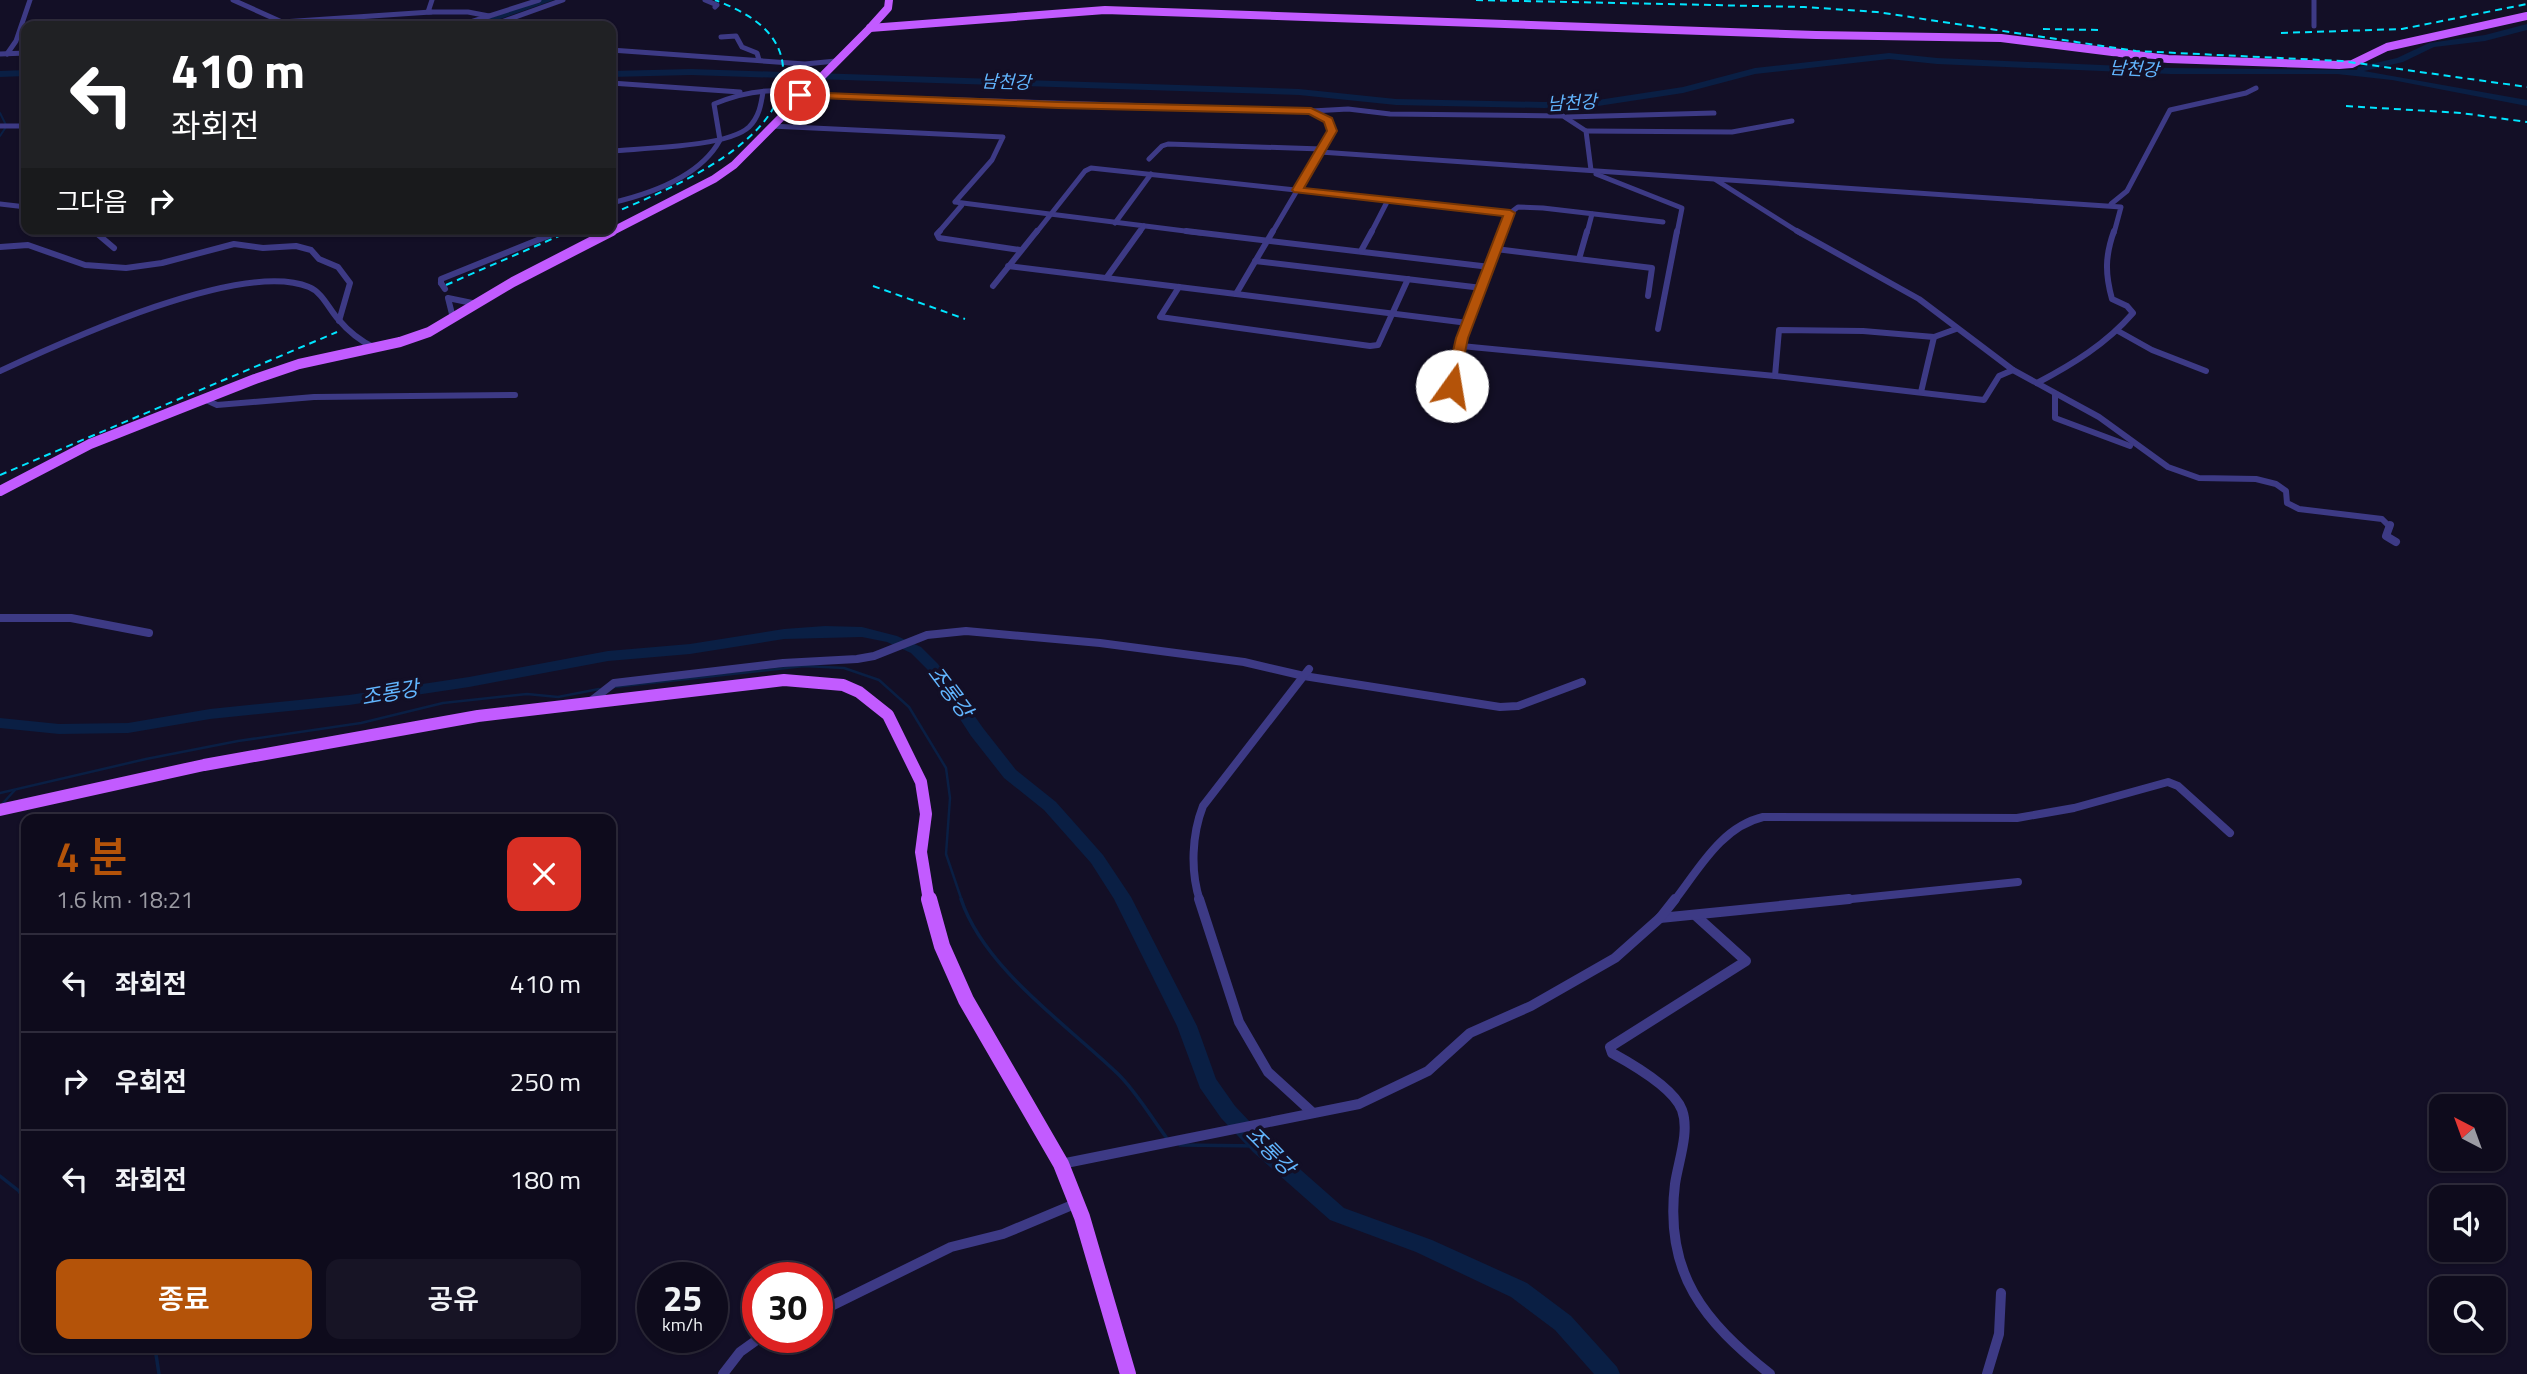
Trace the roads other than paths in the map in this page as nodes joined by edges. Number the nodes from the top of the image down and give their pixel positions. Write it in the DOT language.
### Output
graph roads {
  1 [pos="30,0"];
  2 [pos="233,0"];
  3 [pos="432,0"];
  4 [pos="539,0"];
  5 [pos="563,0"];
  6 [pos="705,0"];
  7 [pos="888,0"];
  8 [pos="2314,0"];
  9 [pos="715,7"];
  10 [pos="431,12"];
  11 [pos="489,16"];
  12 [pos="2527,16"];
  13 [pos="878,20"];
  14 [pos="23,21"];
  15 [pos="274,21"];
  16 [pos="318,21"];
  17 [pos="474,21"];
  18 [pos="503,21"];
  19 [pos="21,26"];
  20 [pos="895,26"];
  21 [pos="2314,26"];
  22 [pos="870,29"];
  23 [pos="721,37"];
  24 [pos="616,50"];
  25 [pos="21,53"];
  26 [pos="3,54"];
  27 [pos="759,60"];
  28 [pos="834,64"];
  29 [pos="616,83"];
  30 [pos="2256,88"];
  31 [pos="763,92"];
  32 [pos="744,93"];
  33 [pos="802,93"];
  34 [pos="789,107"];
  35 [pos="1311,111"];
  36 [pos="1714,113"];
  37 [pos="1567,117"];
  38 [pos="1792,121"];
  39 [pos="0,126"];
  40 [pos="771,126"];
  41 [pos="21,127"];
  42 [pos="1586,131"];
  43 [pos="720,140"];
  44 [pos="616,150"];
  45 [pos="1321,150"];
  46 [pos="1149,159"];
  47 [pos="1591,170"];
  48 [pos="1151,174"];
  49 [pos="1713,178"];
  50 [pos="1297,190"];
  51 [pos="1388,200"];
  52 [pos="616,203"];
  53 [pos="0,204"];
  54 [pos="2111,204"];
  55 [pos="962,205"];
  56 [pos="21,206"];
  57 [pos="1510,213"];
  58 [pos="1592,214"];
  59 [pos="1050,215"];
  60 [pos="1663,222"];
  61 [pos="1115,223"];
  62 [pos="1144,226"];
  63 [pos="616,229"];
  64 [pos="99,235"];
  65 [pos="550,235"];
  66 [pos="604,235"];
  67 [pos="1267,240"];
  68 [pos="0,247"];
  69 [pos="114,248"];
  70 [pos="1496,249"];
  71 [pos="1020,250"];
  72 [pos="1362,251"];
  73 [pos="1579,259"];
  74 [pos="1255,261"];
  75 [pos="1008,266"];
  76 [pos="1490,267"];
  77 [pos="1107,277"];
  78 [pos="1408,279"];
  79 [pos="993,286"];
  80 [pos="1179,287"];
  81 [pos="1482,288"];
  82 [pos="1236,293"];
  83 [pos="1648,296"];
  84 [pos="448,298"];
  85 [pos="477,304"];
  86 [pos="1392,313"];
  87 [pos="453,318"];
  88 [pos="339,321"];
  89 [pos="1468,323"];
  90 [pos="1658,329"];
  91 [pos="1956,329"];
  92 [pos="2118,331"];
  93 [pos="1934,337"];
  94 [pos="1461,346"];
  95 [pos="375,348"];
  96 [pos="2013,370"];
  97 [pos="0,371"];
  98 [pos="2206,371"];
  99 [pos="1775,376"];
  100 [pos="2037,383"];
  101 [pos="1452,386"];
  102 [pos="1921,392"];
  103 [pos="2056,394"];
  104 [pos="515,395"];
  105 [pos="204,399"];
  106 [pos="2157,460"];
  107 [pos="0,491"];
  108 [pos="2396,542"];
  109 [pos="0,618"];
  110 [pos="149,633"];
  111 [pos="1307,672"];
  112 [pos="1582,682"];
  113 [pos="588,702"];
  114 [pos="0,810"];
  115 [pos="2231,833"];
  116 [pos="2018,882"];
  117 [pos="1695,915"];
  118 [pos="1660,918"];
  119 [pos="1313,1113"];
  120 [pos="1060,1164"];
  121 [pos="1077,1203"];
  122 [pos="2001,1293"];
  123 [pos="833,1307"];
  124 [pos="742,1351"];
  125 [pos="723,1374"];
  126 [pos="1128,1374"];
  127 [pos="1770,1374"];
  128 [pos="1987,1374"];
  1 -- 14 [label="street"];
  2 -- 15 [label="street"];
  3 -- 10 [label="street"];
  4 -- 11 [label="street"];
  5 -- 18 [label="street"];
  6 -- 9 [label="street"];
  7 -- 13 [label="main road"];
  8 -- 21 [label="street"];
  10 -- 11 [label="street"];
  10 -- 16 [label="street"];
  11 -- 17 [label="street"];
  12 -- 20 [label="main road"];
  13 -- 20 [label="main road"];
  13 -- 22 [label="main road"];
  19 -- 26 [label="street"];
  20 -- 22 [label="main road"];
  22 -- 28 [label="main road"];
  23 -- 27 [label="street"];
  24 -- 27 [label="street"];
  25 -- 26 [label="street"];
  27 -- 28 [label="street"];
  28 -- 33 [label="main road"];
  29 -- 32 [label="street"];
  30 -- 54 [label="street"];
  31 -- 32 [label="street"];
  31 -- 34 [label="street"];
  31 -- 43 [label="street"];
  32 -- 43 [label="street"];
  33 -- 34 [label="main road"];
  33 -- 35 [label="street"];
  34 -- 40 [label="main road"];
  35 -- 37 [label="street"];
  35 -- 45 [label="street"];
  36 -- 37 [label="street"];
  37 -- 42 [label="street"];
  38 -- 42 [label="street"];
  39 -- 41 [label="street"];
  40 -- 55 [label="street"];
  40 -- 63 [label="main road"];
  42 -- 47 [label="street"];
  43 -- 44 [label="street"];
  43 -- 52 [label="street"];
  45 -- 46 [label="street"];
  45 -- 47 [label="street"];
  45 -- 50 [label="street"];
  47 -- 49 [label="street"];
  47 -- 90 [label="street"];
  48 -- 50 [label="street"];
  48 -- 59 [label="street"];
  48 -- 61 [label="street"];
  49 -- 54 [label="street"];
  49 -- 91 [label="street"];
  50 -- 51 [label="street"];
  50 -- 67 [label="street"];
  51 -- 57 [label="street"];
  51 -- 72 [label="street"];
  53 -- 56 [label="street"];
  54 -- 92 [label="street"];
  55 -- 59 [label="street"];
  55 -- 71 [label="street"];
  57 -- 58 [label="street"];
  57 -- 70 [label="street"];
  58 -- 60 [label="street"];
  58 -- 73 [label="street"];
  59 -- 61 [label="street"];
  59 -- 71 [label="street"];
  61 -- 62 [label="street"];
  62 -- 67 [label="street"];
  62 -- 77 [label="street"];
  64 -- 69 [label="street"];
  65 -- 84 [label="street"];
  66 -- 85 [label="main road"];
  67 -- 72 [label="street"];
  67 -- 74 [label="street"];
  68 -- 88 [label="street"];
  70 -- 73 [label="street"];
  70 -- 76 [label="street"];
  71 -- 75 [label="street"];
  72 -- 76 [label="street"];
  73 -- 83 [label="street"];
  74 -- 78 [label="street"];
  74 -- 82 [label="street"];
  75 -- 77 [label="street"];
  75 -- 79 [label="street"];
  76 -- 81 [label="street"];
  77 -- 80 [label="street"];
  78 -- 81 [label="street"];
  78 -- 86 [label="street"];
  80 -- 82 [label="street"];
  80 -- 86 [label="street"];
  81 -- 89 [label="street"];
  82 -- 86 [label="street"];
  84 -- 85 [label="street"];
  84 -- 87 [label="street"];
  85 -- 87 [label="main road"];
  86 -- 89 [label="street"];
  87 -- 95 [label="main road"];
  88 -- 95 [label="street"];
  88 -- 97 [label="street"];
  89 -- 94 [label="street"];
  91 -- 93 [label="street"];
  91 -- 96 [label="street"];
  92 -- 98 [label="street"];
  92 -- 100 [label="street"];
  93 -- 99 [label="street"];
  93 -- 102 [label="street"];
  94 -- 99 [label="street"];
  94 -- 101 [label="street"];
  95 -- 105 [label="main road"];
  96 -- 100 [label="street"];
  96 -- 102 [label="street"];
  99 -- 102 [label="street"];
  100 -- 103 [label="street"];
  103 -- 106 [label="street"];
  103 -- 106 [label="street"];
  104 -- 105 [label="street"];
  105 -- 107 [label="main road"];
  106 -- 108 [label="street"];
  109 -- 110 [label="street"];
  111 -- 112 [label="street"];
  111 -- 113 [label="street"];
  111 -- 119 [label="street"];
  113 -- 114 [label="main road"];
  113 -- 120 [label="main road"];
  115 -- 118 [label="street"];
  116 -- 117 [label="street"];
  117 -- 118 [label="street"];
  117 -- 127 [label="street"];
  118 -- 119 [label="street"];
  119 -- 120 [label="street"];
  120 -- 121 [label="main road"];
  121 -- 123 [label="street"];
  121 -- 126 [label="main road"];
  122 -- 128 [label="street"];
  124 -- 125 [label="street"];
}
